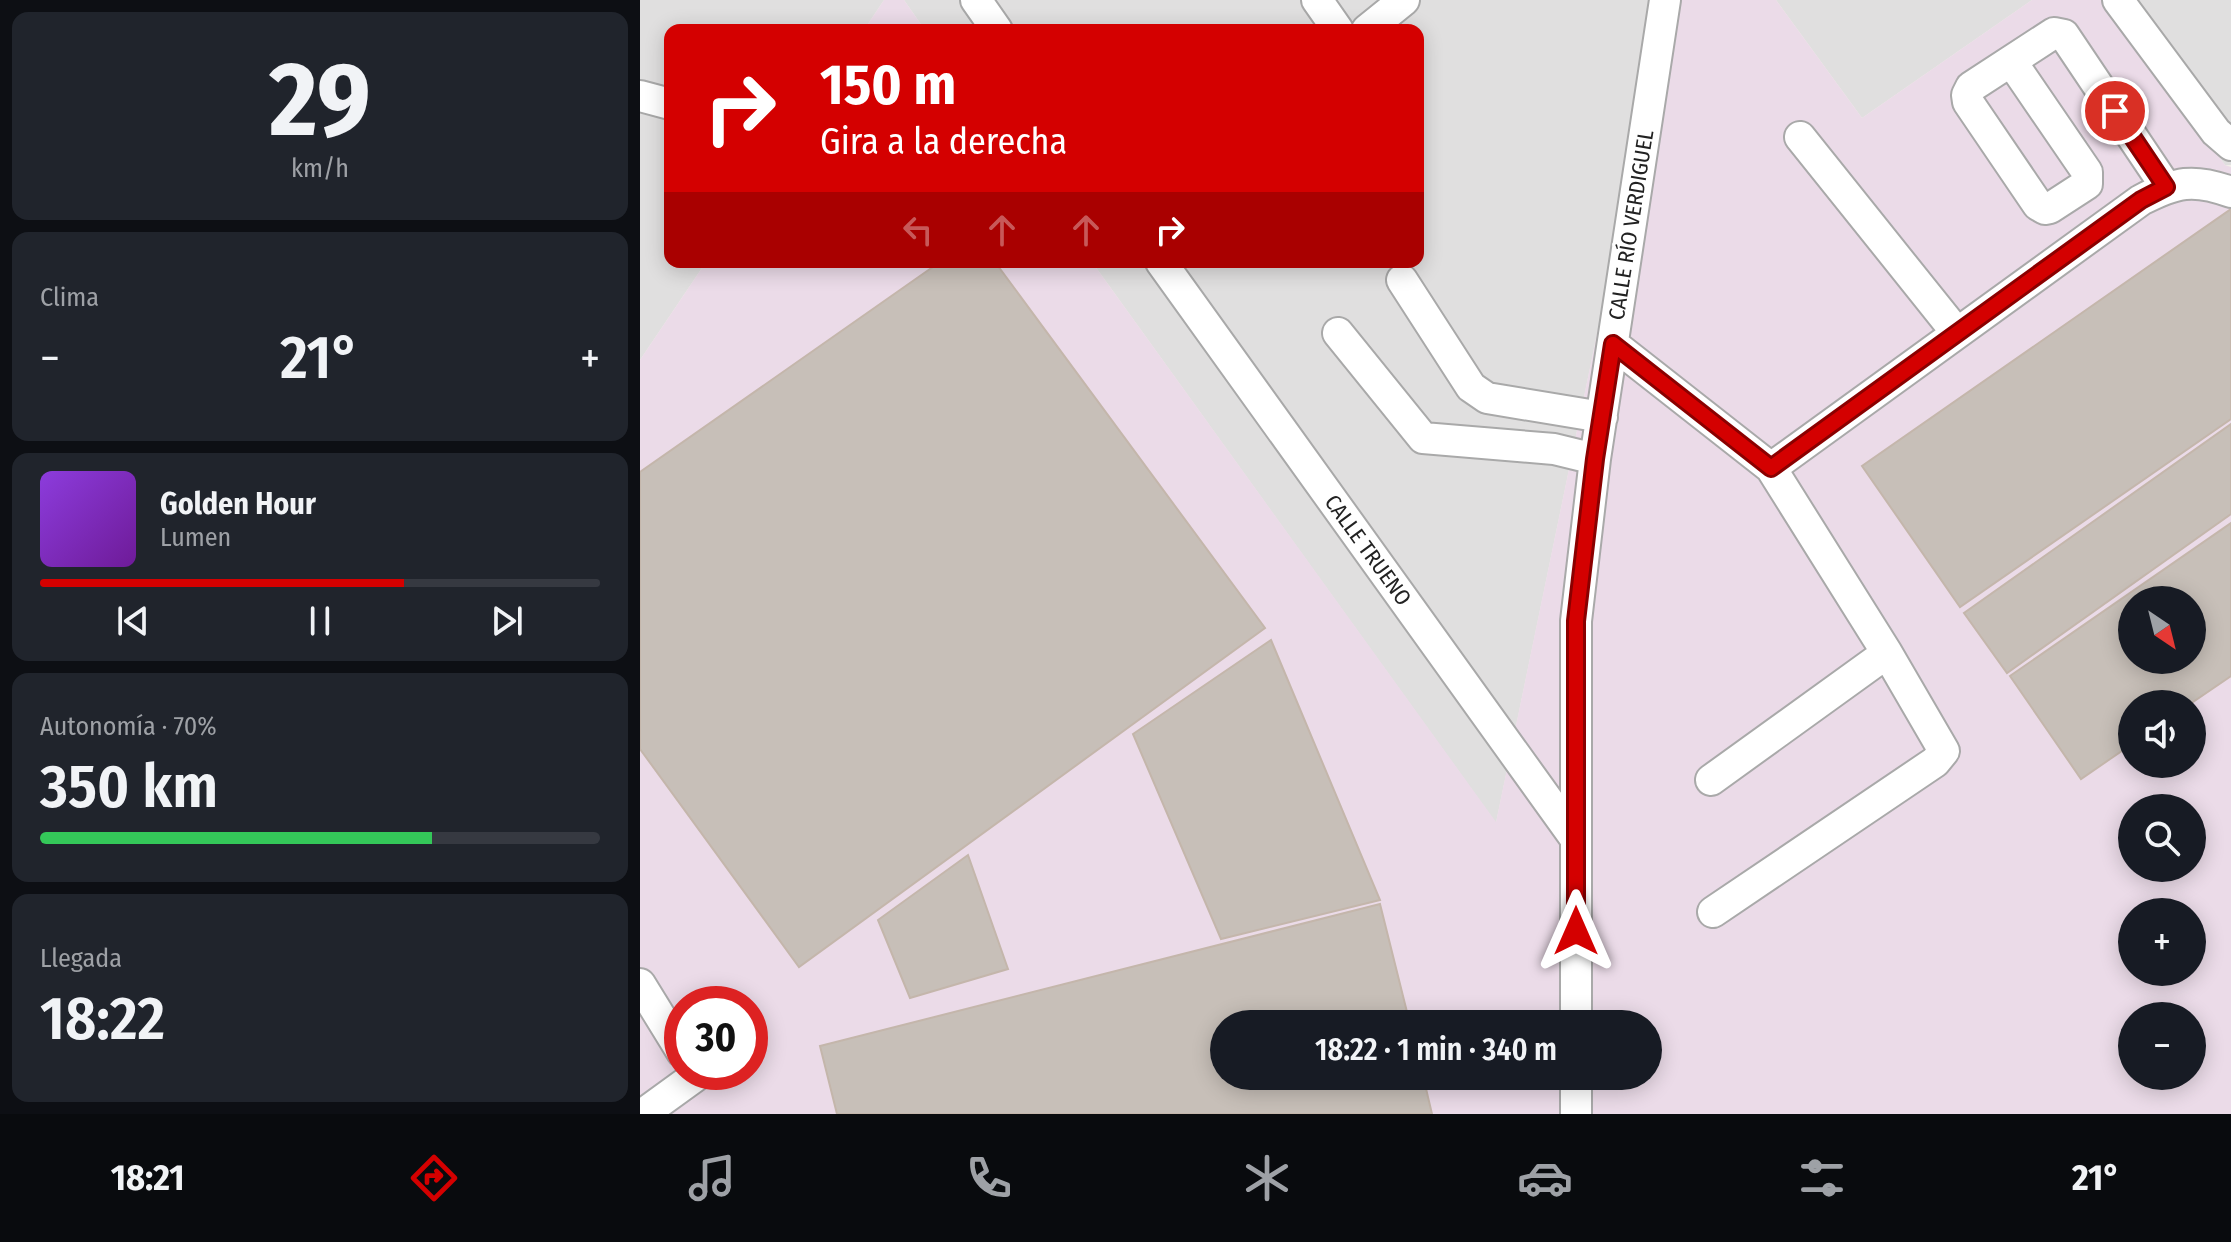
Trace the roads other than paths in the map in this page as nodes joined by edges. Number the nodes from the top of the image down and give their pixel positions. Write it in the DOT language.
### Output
graph roads {
  1 [pos="976,0"];
  2 [pos="1317,0"];
  3 [pos="1404,0"];
  4 [pos="1665,0"];
  5 [pos="2118,0"];
  6 [pos="993,24"];
  7 [pos="1334,24"];
  8 [pos="1374,24"];
  9 [pos="2011,61"];
  10 [pos="640,96"];
  11 [pos="664,102"];
  12 [pos="1800,137"];
  13 [pos="2231,145"];
  14 [pos="2166,187"];
  15 [pos="2231,192"];
  16 [pos="1165,268"];
  17 [pos="1402,280"];
  18 [pos="1338,333"];
  19 [pos="1957,333"];
  20 [pos="1613,344"];
  21 [pos="1602,417"];
  22 [pos="1595,459"];
  23 [pos="1771,468"];
  24 [pos="1887,653"];
  25 [pos="1711,780"];
  26 [pos="1575,838"];
  27 [pos="1713,912"];
  28 [pos="640,984"];
  29 [pos="1576,1010"];
  30 [pos="664,1022"];
  31 [pos="669,1090"];
  32 [pos="1576,1090"];
  33 [pos="643,1114"];
  34 [pos="1576,1114"];
  1 -- 6 [label="street"];
  2 -- 7 [label="street"];
  3 -- 8 [label="street"];
  4 -- 20 [label="street, CALLE RÍO VERDIGUEL"];
  5 -- 13 [label="street"];
  9 -- 9 [label="street"];
  9 -- 14 [label="street"];
  10 -- 11 [label="street"];
  12 -- 19 [label="street"];
  14 -- 15 [label="street"];
  14 -- 19 [label="street"];
  16 -- 26 [label="street, CALLE TRUENO"];
  17 -- 21 [label="street"];
  18 -- 22 [label="street"];
  19 -- 23 [label="street"];
  20 -- 21 [label="street, CALLE RÍO VERDIGUEL"];
  20 -- 23 [label="street"];
  21 -- 22 [label="street, CALLE RÍO VERDIGUEL"];
  22 -- 26 [label="street, CALLE RÍO VERDIGUEL"];
  23 -- 24 [label="street"];
  24 -- 25 [label="street"];
  24 -- 27 [label="street"];
  26 -- 29 [label="street, CALLE RÍO VERDIGUEL"];
  28 -- 30 [label="street"];
  31 -- 33 [label="street"];
  32 -- 34 [label="street"];
}
